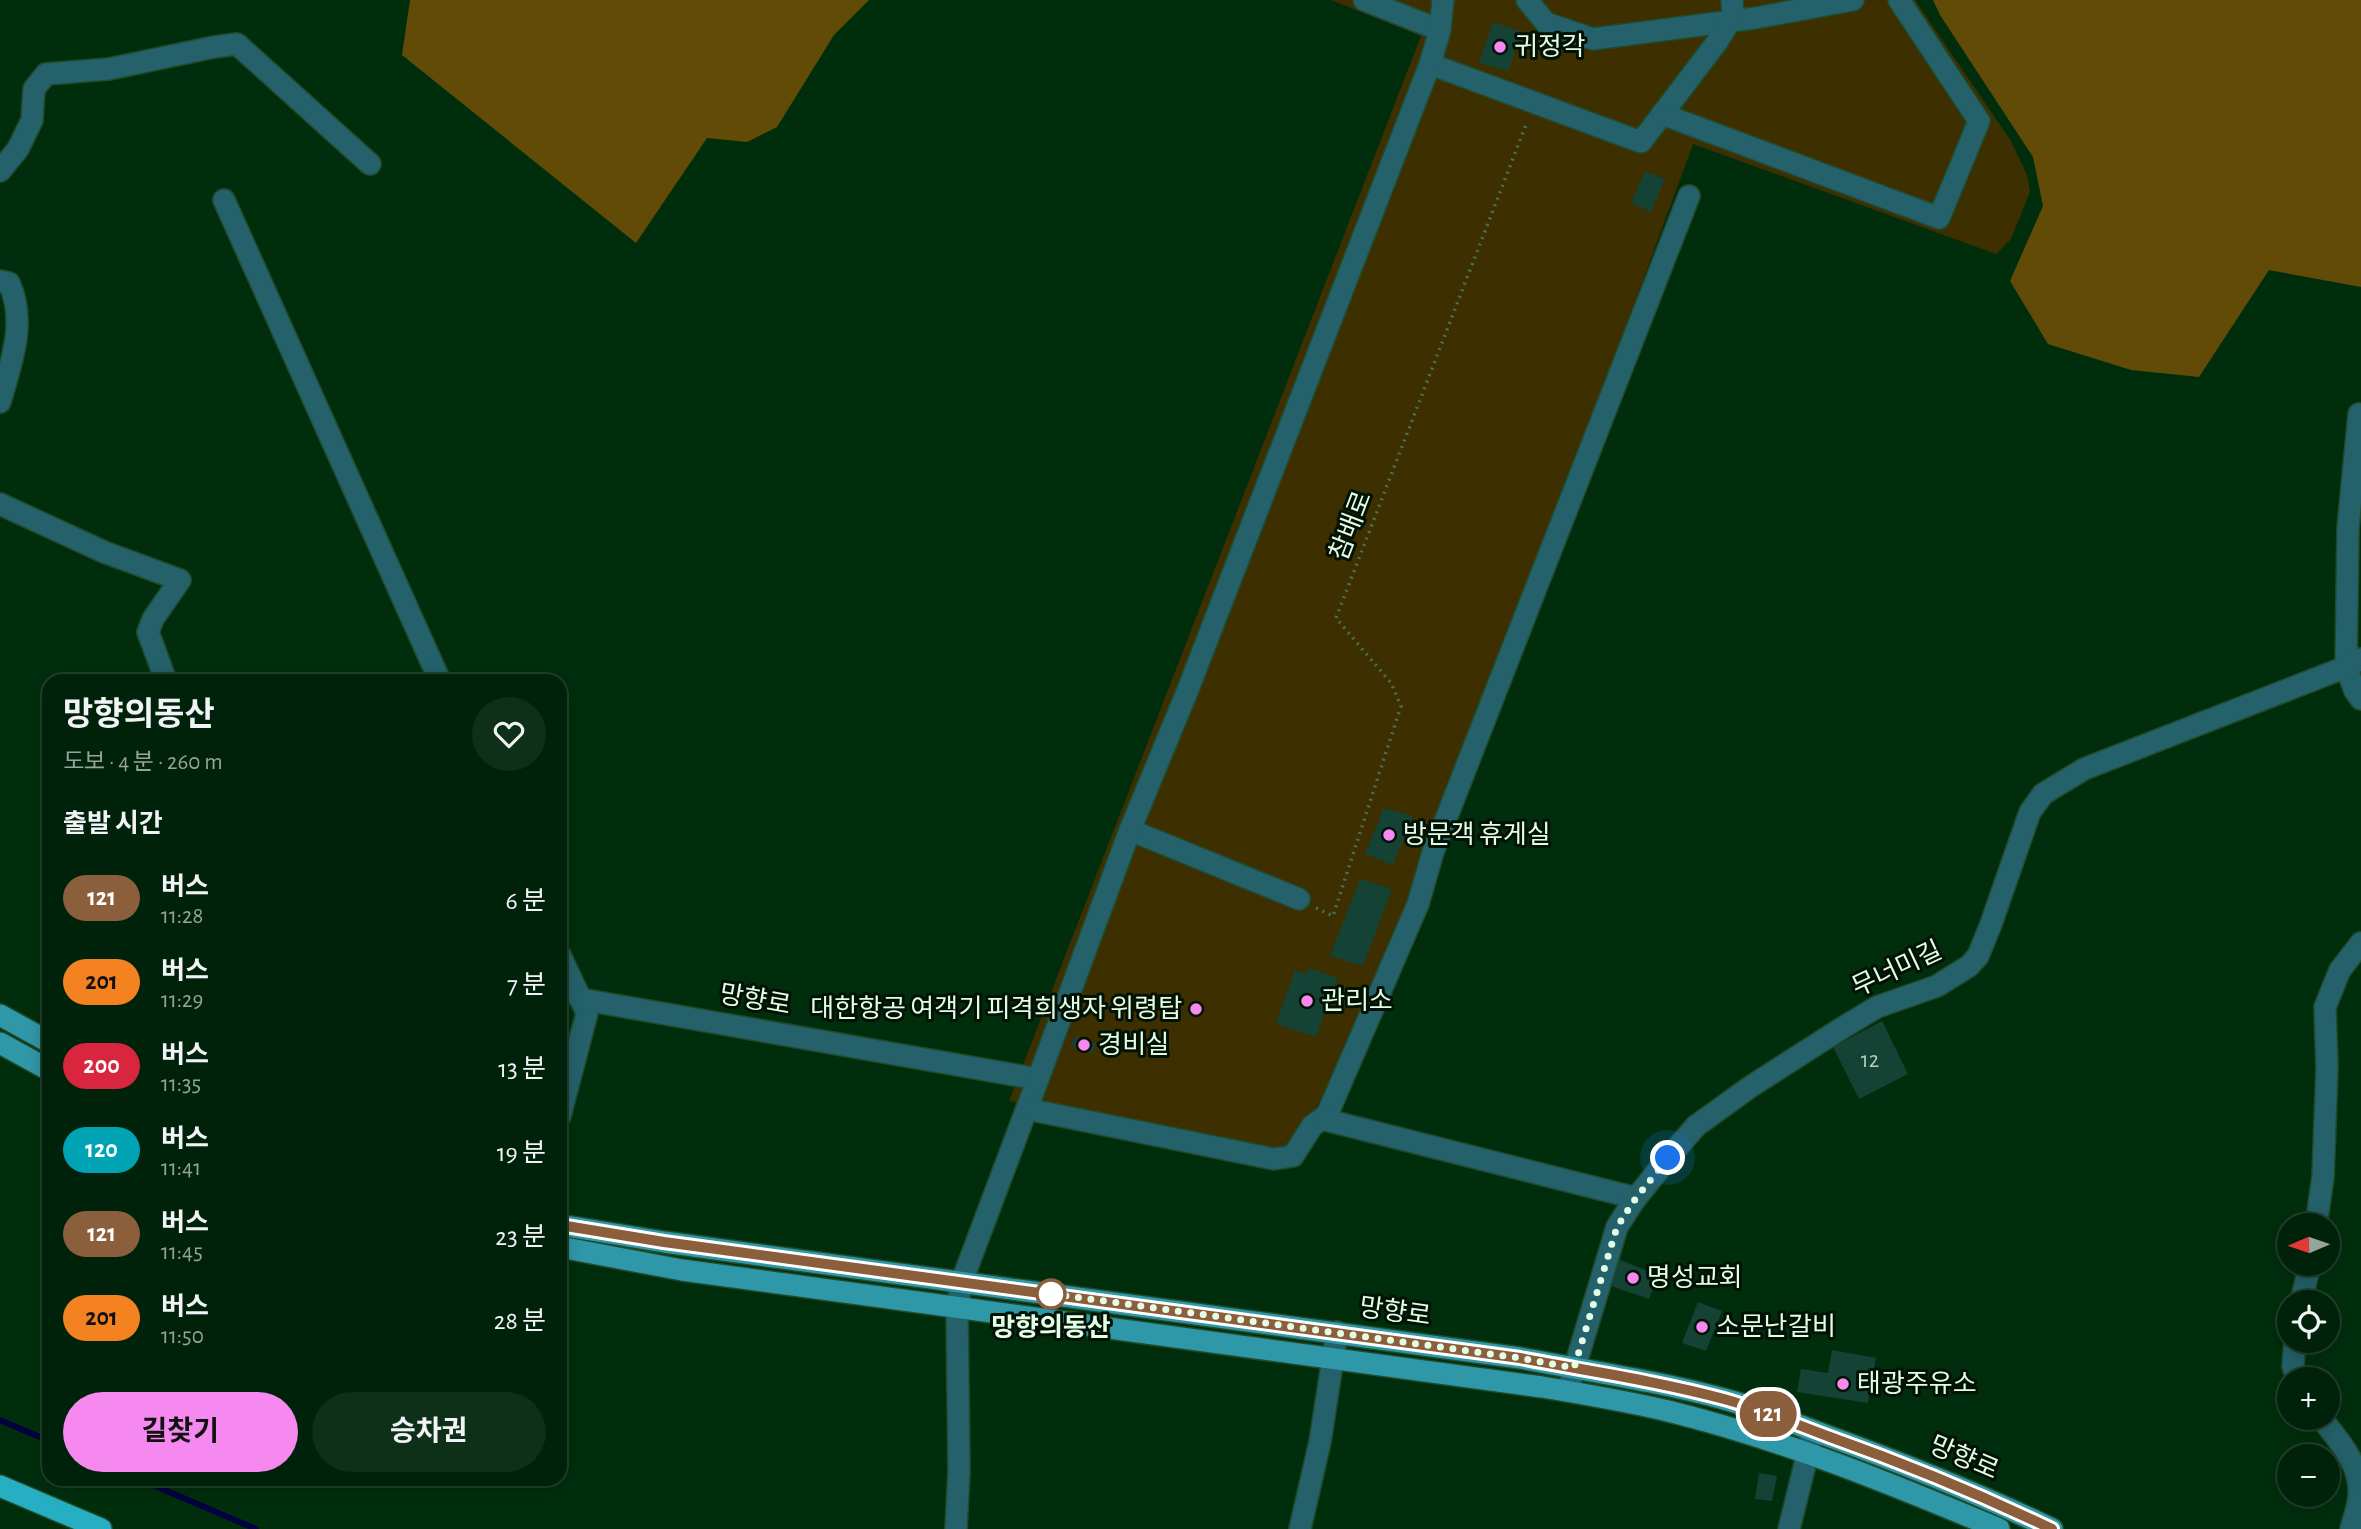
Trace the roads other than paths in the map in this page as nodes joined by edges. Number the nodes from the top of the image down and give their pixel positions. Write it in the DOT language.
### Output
graph roads {
  1 [pos="1364,0"];
  2 [pos="1443,0"];
  3 [pos="1527,0"];
  4 [pos="1853,0"];
  5 [pos="1899,0"];
  6 [pos="1731,11"];
  7 [pos="1440,30"];
  8 [pos="1430,64"];
  9 [pos="1662,114"];
  10 [pos="370,163"];
  11 [pos="0,171"];
  12 [pos="1689,196"];
  13 [pos="224,200"];
  14 [pos="0,281"];
  15 [pos="0,402"];
  16 [pos="2359,414"];
  17 [pos="0,505"];
  18 [pos="2354,663"];
  19 [pos="163,674"];
  20 [pos="437,674"];
  21 [pos="2361,699"];
  22 [pos="1130,830"];
  23 [pos="1298,899"];
  24 [pos="2361,943"];
  25 [pos="571,989"];
  26 [pos="0,1015"];
  27 [pos="42,1038"];
  28 [pos="0,1043"];
  29 [pos="42,1066"];
  30 [pos="1038,1079"];
  31 [pos="567,1089"];
  32 [pos="1027,1109"];
  33 [pos="1322,1119"];
  34 [pos="1636,1198"];
  35 [pos="2318,1213"];
  36 [pos="567,1226"];
  37 [pos="567,1248"];
  38 [pos="962,1281"];
  39 [pos="957,1307"];
  40 [pos="1337,1332"];
  41 [pos="1334,1359"];
  42 [pos="1574,1368"];
  43 [pos="1568,1392"];
  44 [pos="1813,1430"];
  45 [pos="2330,1430"];
  46 [pos="1808,1454"];
  47 [pos="0,1486"];
  48 [pos="101,1529"];
  49 [pos="956,1529"];
  50 [pos="1300,1529"];
  51 [pos="1789,1529"];
  52 [pos="1999,1529"];
  53 [pos="2052,1529"];
  54 [pos="2351,1529"];
  1 -- 7 [label="street"];
  2 -- 7 [label="street"];
  3 -- 6 [label="street"];
  4 -- 6 [label="street"];
  5 -- 9 [label="street"];
  6 -- 9 [label="street"];
  7 -- 8 [label="street"];
  8 -- 9 [label="street"];
  8 -- 22 [label="street"];
  10 -- 11 [label="street"];
  12 -- 33 [label="street"];
  13 -- 20 [label="street"];
  14 -- 15 [label="street"];
  16 -- 18 [label="street"];
  17 -- 19 [label="street"];
  18 -- 21 [label="street"];
  18 -- 34 [label="street, 무너미길"];
  22 -- 23 [label="street"];
  22 -- 30 [label="street"];
  24 -- 35 [label="street"];
  25 -- 30 [label="street, 망향로"];
  25 -- 31 [label="street"];
  26 -- 27 [label="main road"];
  28 -- 29 [label="main road"];
  30 -- 32 [label="street"];
  32 -- 33 [label="street"];
  32 -- 38 [label="street"];
  33 -- 34 [label="street"];
  34 -- 42 [label="street, 무너미길"];
  36 -- 38 [label="main road, 망향로"];
  37 -- 39 [label="main road, 망향로"];
  38 -- 39 [label="street"];
  38 -- 40 [label="main road, 망향로"];
  39 -- 41 [label="main road, 망향로"];
  39 -- 49 [label="street"];
  40 -- 41 [label="street"];
  40 -- 42 [label="main road, 망향로"];
  41 -- 43 [label="main road, 망향로"];
  41 -- 50 [label="street"];
  42 -- 43 [label="street, 무너미길"];
  42 -- 44 [label="main road, 망향로"];
  43 -- 46 [label="main road, 망향로"];
  44 -- 46 [label="street"];
  44 -- 53 [label="main road, 망향로"];
  45 -- 54 [label="street"];
  46 -- 51 [label="street"];
  46 -- 52 [label="main road, 망향로"];
  47 -- 48 [label="highway"];
}
